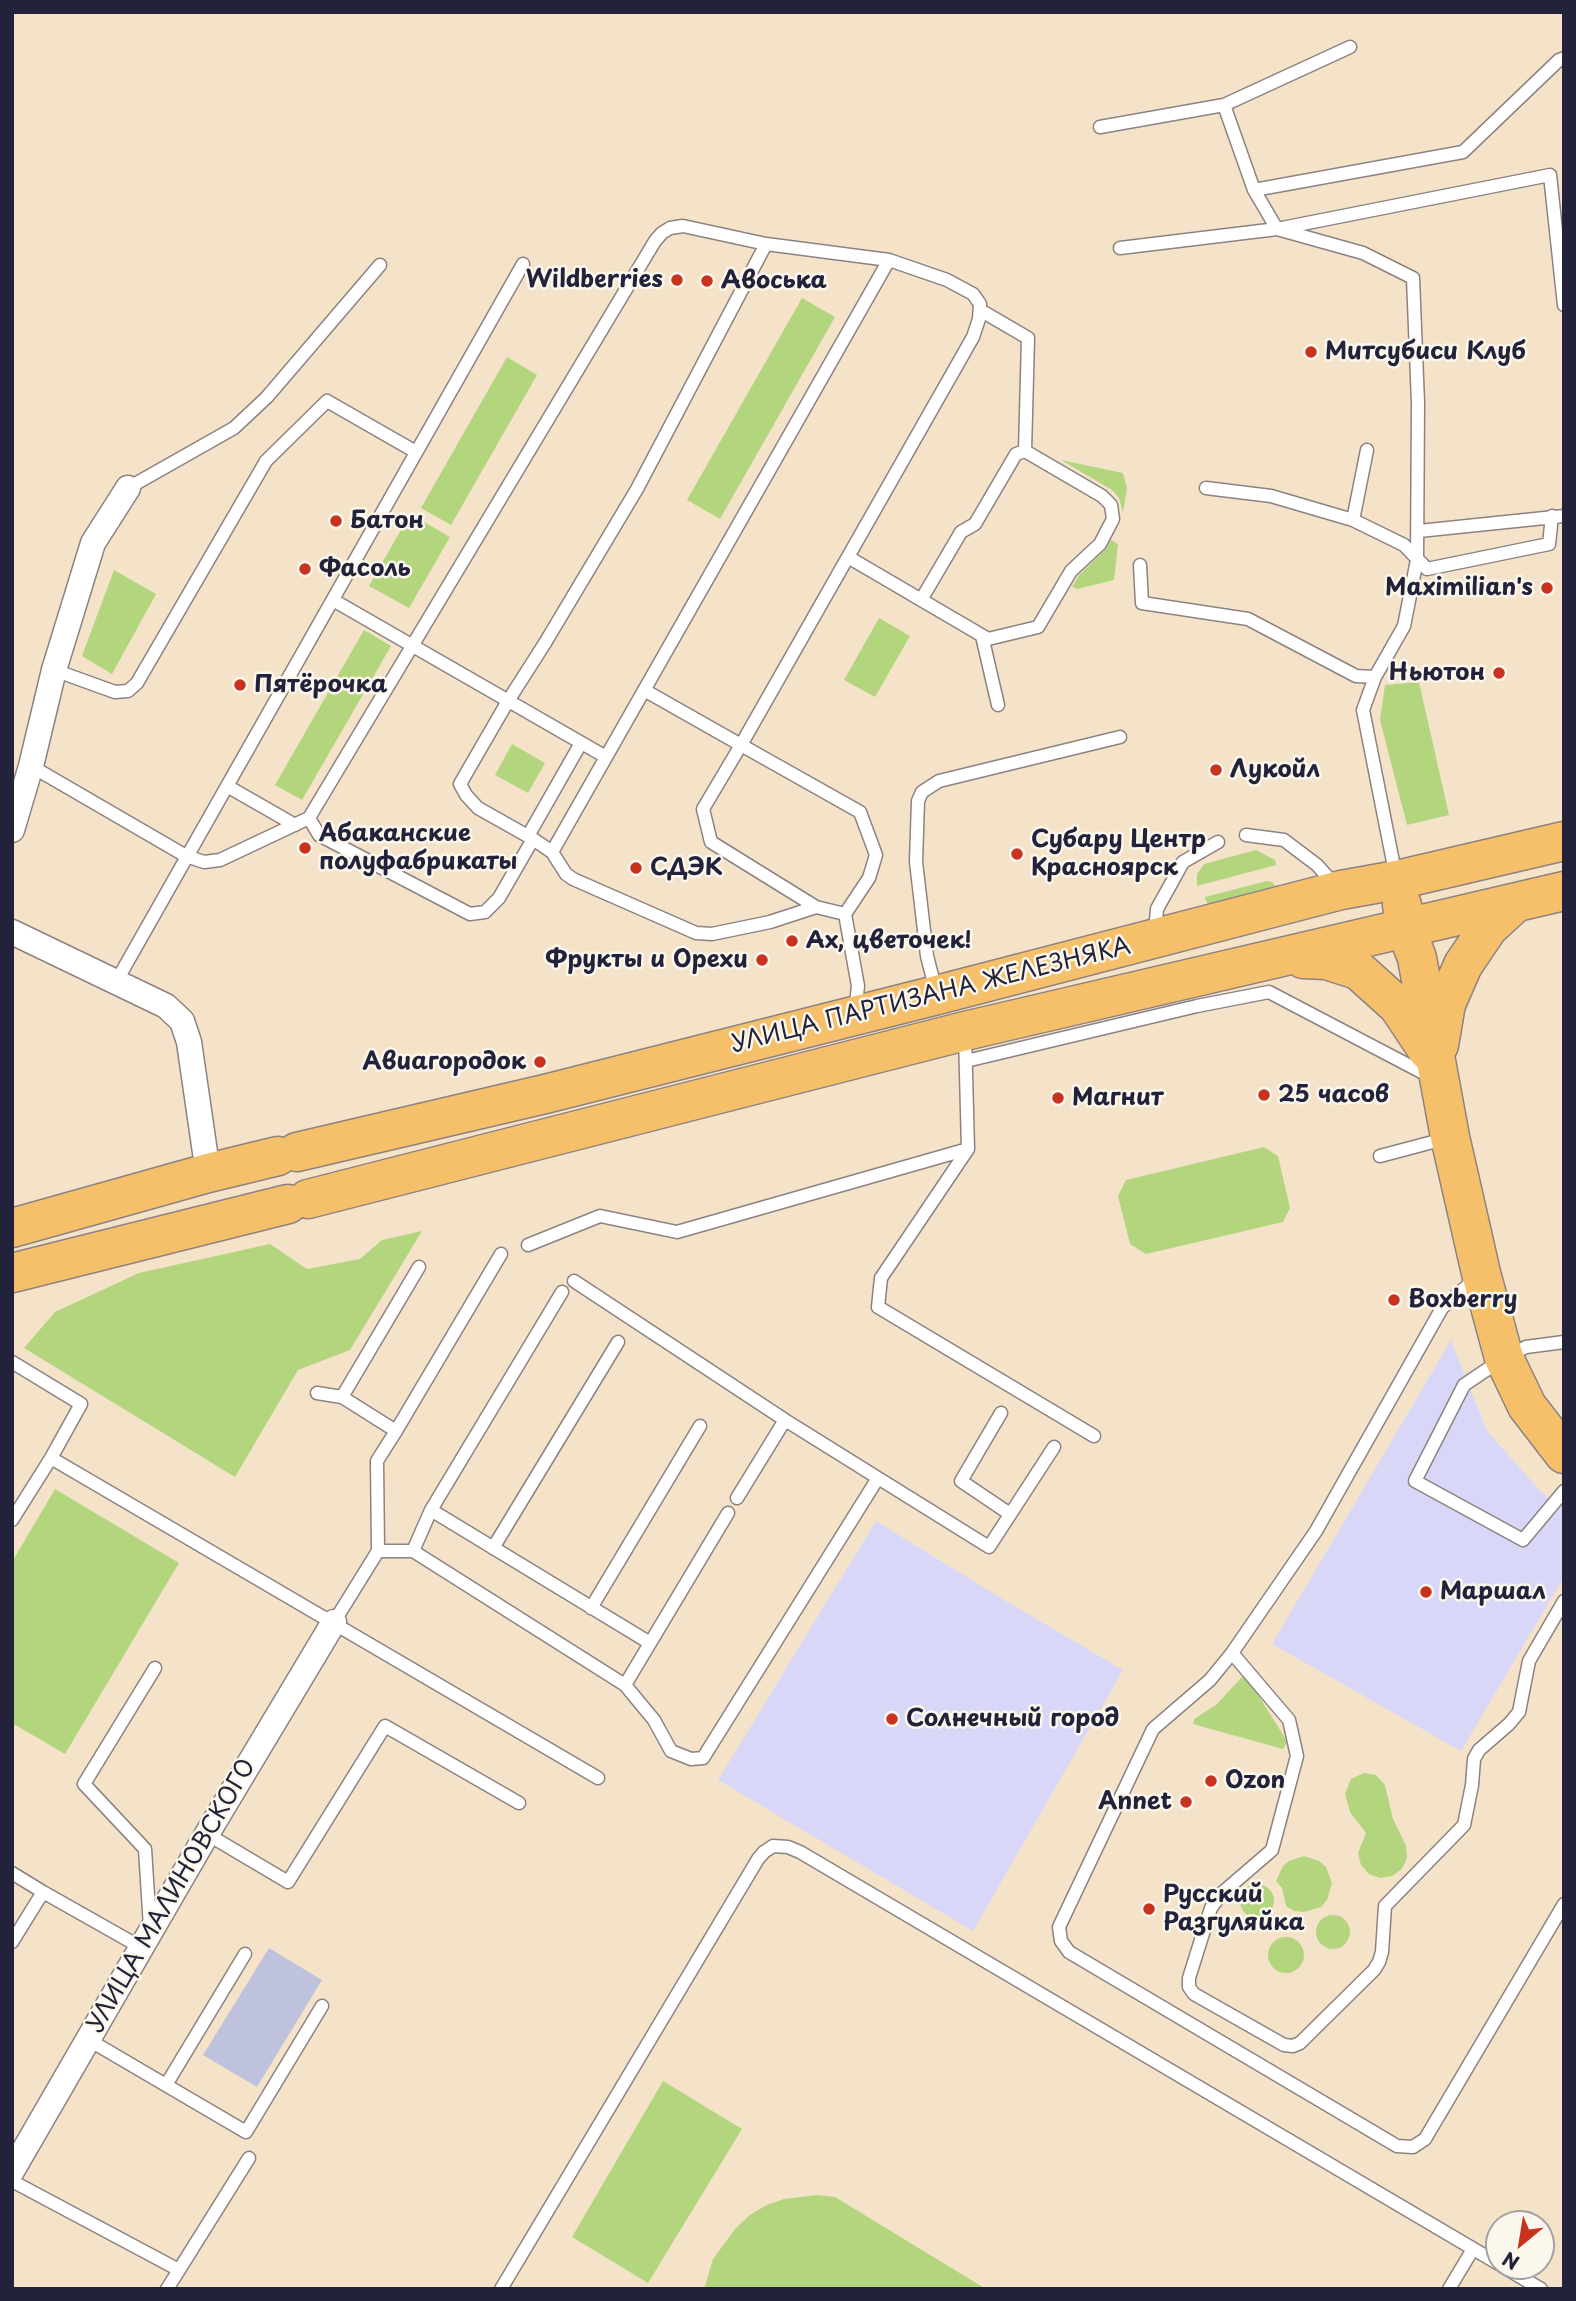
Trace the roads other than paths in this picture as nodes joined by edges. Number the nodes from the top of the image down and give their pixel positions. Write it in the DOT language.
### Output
graph roads {
  1 [pos="1350,47"];
  2 [pos="1564,58"];
  3 [pos="1224,105"];
  4 [pos="1100,127"];
  5 [pos="1550,175"];
  6 [pos="1564,175"];
  7 [pos="1254,190"];
  8 [pos="1277,229"];
  9 [pos="766,244"];
  10 [pos="1120,248"];
  11 [pos="889,260"];
  12 [pos="523,264"];
  13 [pos="380,265"];
  14 [pos="1564,305"];
  15 [pos="980,310"];
  16 [pos="1367,450"];
  17 [pos="1025,451"];
  18 [pos="416,452"];
  19 [pos="128,488"];
  20 [pos="1206,488"];
  21 [pos="1558,516"];
  22 [pos="1353,520"];
  23 [pos="1419,531"];
  24 [pos="848,557"];
  25 [pos="1417,560"];
  26 [pos="1140,565"];
  27 [pos="334,600"];
  28 [pos="921,600"];
  29 [pos="982,636"];
  30 [pos="414,646"];
  31 [pos="54,670"];
  32 [pos="1375,677"];
  33 [pos="644,690"];
  34 [pos="508,701"];
  35 [pos="998,705"];
  36 [pos="1120,737"];
  37 [pos="582,743"];
  38 [pos="741,745"];
  39 [pos="606,757"];
  40 [pos="31,766"];
  41 [pos="227,786"];
  42 [pos="309,818"];
  43 [pos="295,825"];
  44 [pos="12,830"];
  45 [pos="1246,835"];
  46 [pos="530,838"];
  47 [pos="1564,841"];
  48 [pos="1218,842"];
  49 [pos="552,852"];
  50 [pos="187,856"];
  51 [pos="1397,880"];
  52 [pos="1340,890"];
  53 [pos="1564,891"];
  54 [pos="1514,904"];
  55 [pos="816,907"];
  56 [pos="845,914"];
  57 [pos="1406,929"];
  58 [pos="12,932"];
  59 [pos="1154,939"];
  60 [pos="1271,970"];
  61 [pos="116,982"];
  62 [pos="937,995"];
  63 [pos="854,1016"];
  64 [pos="966,1046"];
  65 [pos="1438,1073"];
  66 [pos="1450,1137"];
  67 [pos="968,1149"];
  68 [pos="1380,1156"];
  69 [pos="208,1173"];
  70 [pos="12,1228"];
  71 [pos="528,1245"];
  72 [pos="501,1254"];
  73 [pos="419,1267"];
  74 [pos="12,1273"];
  75 [pos="1481,1273"];
  76 [pos="574,1280"];
  77 [pos="562,1292"];
  78 [pos="618,1342"];
  79 [pos="1564,1342"];
  80 [pos="1504,1358"];
  81 [pos="12,1363"];
  82 [pos="317,1393"];
  83 [pos="342,1396"];
  84 [pos="1001,1413"];
  85 [pos="785,1420"];
  86 [pos="700,1426"];
  87 [pos="396,1431"];
  88 [pos="1094,1436"];
  89 [pos="1054,1447"];
  90 [pos="1564,1454"];
  91 [pos="51,1458"];
  92 [pos="878,1478"];
  93 [pos="1564,1491"];
  94 [pos="737,1499"];
  95 [pos="431,1510"];
  96 [pos="728,1513"];
  97 [pos="1010,1514"];
  98 [pos="12,1520"];
  99 [pos="493,1548"];
  100 [pos="377,1551"];
  101 [pos="412,1551"];
  102 [pos="1564,1601"];
  103 [pos="591,1608"];
  104 [pos="334,1622"];
  105 [pos="650,1643"];
  106 [pos="1232,1653"];
  107 [pos="155,1668"];
  108 [pos="625,1685"];
  109 [pos="598,1778"];
  110 [pos="519,1803"];
  111 [pos="206,1834"];
  112 [pos="12,1873"];
  113 [pos="43,1892"];
  114 [pos="1564,1904"];
  115 [pos="146,1941"];
  116 [pos="12,1942"];
  117 [pos="245,1954"];
  118 [pos="321,2006"];
  119 [pos="89,2040"];
  120 [pos="166,2085"];
  121 [pos="249,2158"];
  122 [pos="12,2171"];
  123 [pos="12,2181"];
  124 [pos="1473,2249"];
  125 [pos="1485,2256"];
  126 [pos="179,2270"];
  127 [pos="167,2289"];
  128 [pos="501,2289"];
  129 [pos="1449,2289"];
  1 -- 3 [label="lane"];
  2 -- 7 [label="lane"];
  3 -- 4 [label="lane"];
  3 -- 7 [label="lane"];
  5 -- 6 [label="lane"];
  5 -- 8 [label="lane"];
  5 -- 14 [label="lane"];
  7 -- 8 [label="lane"];
  8 -- 10 [label="lane"];
  8 -- 23 [label="lane"];
  9 -- 11 [label="lane"];
  9 -- 30 [label="lane"];
  9 -- 34 [label="lane"];
  11 -- 15 [label="lane"];
  11 -- 33 [label="lane"];
  12 -- 18 [label="lane"];
  13 -- 19 [label="lane"];
  15 -- 17 [label="lane"];
  15 -- 24 [label="lane"];
  16 -- 22 [label="lane"];
  17 -- 28 [label="lane"];
  17 -- 29 [label="lane"];
  18 -- 27 [label="lane"];
  18 -- 31 [label="lane"];
  19 -- 31 [label="street"];
  20 -- 22 [label="lane"];
  21 -- 23 [label="lane"];
  21 -- 25 [label="lane"];
  22 -- 25 [label="lane"];
  23 -- 25 [label="lane"];
  24 -- 28 [label="lane"];
  24 -- 38 [label="lane"];
  25 -- 32 [label="lane"];
  26 -- 32 [label="lane"];
  27 -- 30 [label="lane"];
  27 -- 41 [label="lane"];
  28 -- 29 [label="lane"];
  29 -- 35 [label="lane"];
  30 -- 34 [label="lane"];
  30 -- 42 [label="lane"];
  31 -- 40 [label="street"];
  32 -- 51 [label="lane"];
  33 -- 38 [label="lane"];
  33 -- 39 [label="lane"];
  34 -- 37 [label="lane"];
  34 -- 46 [label="lane"];
  36 -- 62 [label="lane"];
  37 -- 39 [label="lane"];
  37 -- 46 [label="lane"];
  38 -- 55 [label="lane"];
  38 -- 56 [label="lane"];
  39 -- 49 [label="lane"];
  40 -- 44 [label="street"];
  40 -- 50 [label="lane"];
  41 -- 43 [label="lane"];
  41 -- 50 [label="lane"];
  42 -- 43 [label="lane"];
  42 -- 46 [label="lane"];
  43 -- 50 [label="lane"];
  45 -- 52 [label="lane"];
  46 -- 49 [label="lane"];
  47 -- 51 [label="main road, УЛИЦА ПАРТИЗАНА ЖЕЛЕЗНЯКА"];
  48 -- 59 [label="lane"];
  49 -- 55 [label="lane"];
  50 -- 61 [label="lane"];
  51 -- 52 [label="main road, УЛИЦА ПАРТИЗАНА ЖЕЛЕЗНЯКА"];
  51 -- 57 [label="main road"];
  52 -- 59 [label="main road, УЛИЦА ПАРТИЗАНА ЖЕЛЕЗНЯКА"];
  53 -- 54 [label="main road, УЛИЦА ПАРТИЗАНА ЖЕЛЕЗНЯКА"];
  54 -- 57 [label="main road, УЛИЦА ПАРТИЗАНА ЖЕЛЕЗНЯКА"];
  54 -- 65 [label="main road"];
  55 -- 56 [label="lane"];
  56 -- 63 [label="lane"];
  57 -- 60 [label="main road, УЛИЦА ПАРТИЗАНА ЖЕЛЕЗНЯКА"];
  57 -- 65 [label="main road"];
  58 -- 61 [label="street"];
  59 -- 62 [label="main road, УЛИЦА ПАРТИЗАНА ЖЕЛЕЗНЯКА"];
  60 -- 64 [label="main road, УЛИЦА ПАРТИЗАНА ЖЕЛЕЗНЯКА"];
  60 -- 65 [label="lane"];
  60 -- 65 [label="main road"];
  61 -- 69 [label="street"];
  62 -- 63 [label="main road, УЛИЦА ПАРТИЗАНА ЖЕЛЕЗНЯКА"];
  63 -- 69 [label="main road, УЛИЦА ПАРТИЗАНА ЖЕЛЕЗНЯКА"];
  64 -- 67 [label="lane"];
  64 -- 74 [label="main road, УЛИЦА ПАРТИЗАНА ЖЕЛЕЗНЯКА"];
  65 -- 66 [label="main road"];
  66 -- 68 [label="lane"];
  66 -- 75 [label="main road"];
  67 -- 71 [label="lane"];
  67 -- 88 [label="lane"];
  69 -- 70 [label="main road, УЛИЦА ПАРТИЗАНА ЖЕЛЕЗНЯКА"];
  72 -- 87 [label="lane"];
  73 -- 83 [label="lane"];
  75 -- 80 [label="main road"];
  75 -- 106 [label="lane"];
  76 -- 85 [label="lane"];
  77 -- 95 [label="lane"];
  78 -- 99 [label="lane"];
  79 -- 80 [label="lane"];
  80 -- 90 [label="main road"];
  80 -- 93 [label="lane"];
  81 -- 91 [label="lane"];
  82 -- 83 [label="lane"];
  83 -- 87 [label="lane"];
  84 -- 97 [label="lane"];
  85 -- 92 [label="lane"];
  85 -- 94 [label="lane"];
  86 -- 103 [label="lane"];
  87 -- 100 [label="lane"];
  89 -- 97 [label="lane"];
  91 -- 98 [label="lane"];
  91 -- 104 [label="lane"];
  92 -- 97 [label="lane"];
  92 -- 108 [label="lane"];
  95 -- 99 [label="lane"];
  95 -- 101 [label="lane"];
  96 -- 105 [label="lane"];
  99 -- 103 [label="lane"];
  100 -- 101 [label="lane"];
  100 -- 104 [label="lane"];
  101 -- 108 [label="lane"];
  102 -- 106 [label="lane"];
  103 -- 105 [label="lane"];
  104 -- 109 [label="lane"];
  104 -- 111 [label="street, УЛИЦА МАЛИНОВСКОГО"];
  105 -- 108 [label="lane"];
  106 -- 114 [label="lane"];
  107 -- 115 [label="lane"];
  110 -- 111 [label="lane"];
  111 -- 115 [label="street, УЛИЦА МАЛИНОВСКОГО"];
  112 -- 113 [label="lane"];
  113 -- 115 [label="lane"];
  113 -- 116 [label="lane"];
  115 -- 119 [label="street, УЛИЦА МАЛИНОВСКОГО"];
  117 -- 120 [label="lane"];
  118 -- 120 [label="lane"];
  119 -- 120 [label="lane"];
  119 -- 122 [label="street, УЛИЦА МАЛИНОВСКОГО"];
  121 -- 126 [label="lane"];
  123 -- 126 [label="lane"];
  124 -- 125 [label="lane"];
  124 -- 128 [label="lane"];
  124 -- 129 [label="lane"];
  126 -- 127 [label="lane"];
}
